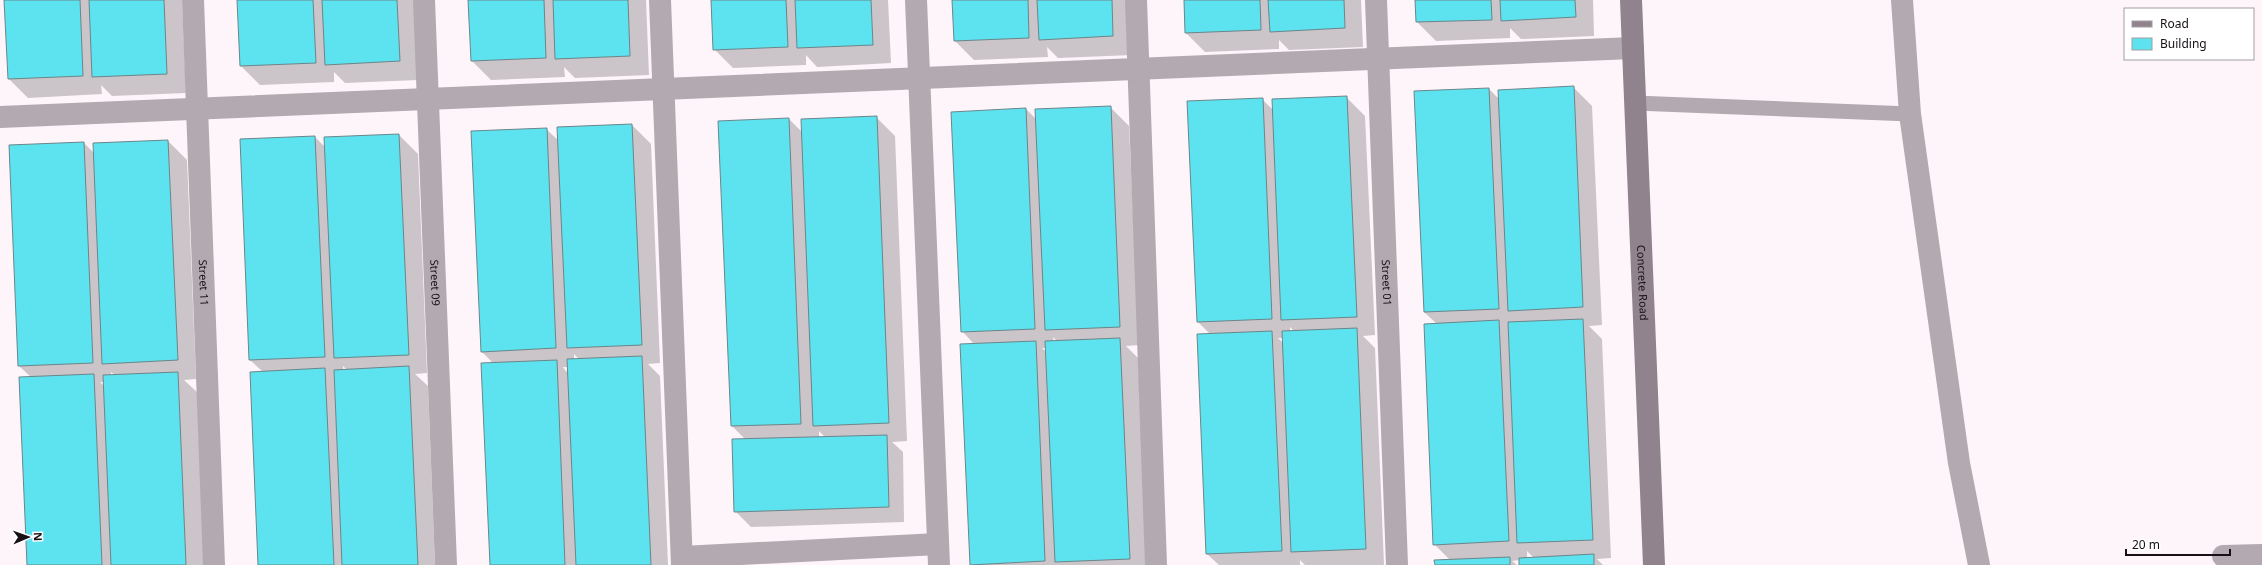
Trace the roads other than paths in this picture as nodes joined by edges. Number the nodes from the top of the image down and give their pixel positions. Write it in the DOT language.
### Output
graph roads {
  1 [pos="193,0"];
  2 [pos="424,0"];
  3 [pos="660,0"];
  4 [pos="916,0"];
  5 [pos="1136,0"];
  6 [pos="1376,0"];
  7 [pos="1632,0"];
  8 [pos="1902,0"];
  9 [pos="1633,48"];
  10 [pos="1378,59"];
  11 [pos="1139,69"];
  12 [pos="919,78"];
  13 [pos="664,89"];
  14 [pos="428,99"];
  15 [pos="1635,103"];
  16 [pos="197,109"];
  17 [pos="1910,114"];
  18 [pos="0,117"];
  19 [pos="938,544"];
  20 [pos="2262,555"];
  21 [pos="2223,556"];
  22 [pos="682,561"];
  23 [pos="214,565"];
  24 [pos="446,565"];
  25 [pos="939,565"];
  26 [pos="1156,565"];
  27 [pos="1397,565"];
  28 [pos="1654,565"];
  29 [pos="1979,565"];
  1 -- 16 [label="street, Street 11"];
  2 -- 14 [label="street, Street 09"];
  3 -- 13 [label="street"];
  4 -- 12 [label="street"];
  5 -- 11 [label="street"];
  6 -- 10 [label="street, Street 01"];
  7 -- 9 [label="street, Concrete Road"];
  8 -- 17 [label="street"];
  9 -- 10 [label="street"];
  9 -- 15 [label="street, Concrete Road"];
  10 -- 11 [label="street"];
  10 -- 27 [label="street, Street 01"];
  11 -- 12 [label="street"];
  11 -- 26 [label="street"];
  12 -- 13 [label="street"];
  12 -- 19 [label="street"];
  13 -- 14 [label="street"];
  13 -- 22 [label="street"];
  14 -- 16 [label="street"];
  14 -- 24 [label="street, Street 09"];
  15 -- 17 [label="lane"];
  15 -- 28 [label="street, Concrete Road"];
  16 -- 18 [label="street"];
  16 -- 23 [label="street, Street 11"];
  17 -- 29 [label="street"];
  19 -- 22 [label="street"];
  19 -- 25 [label="street"];
  20 -- 21 [label="street"];
}
